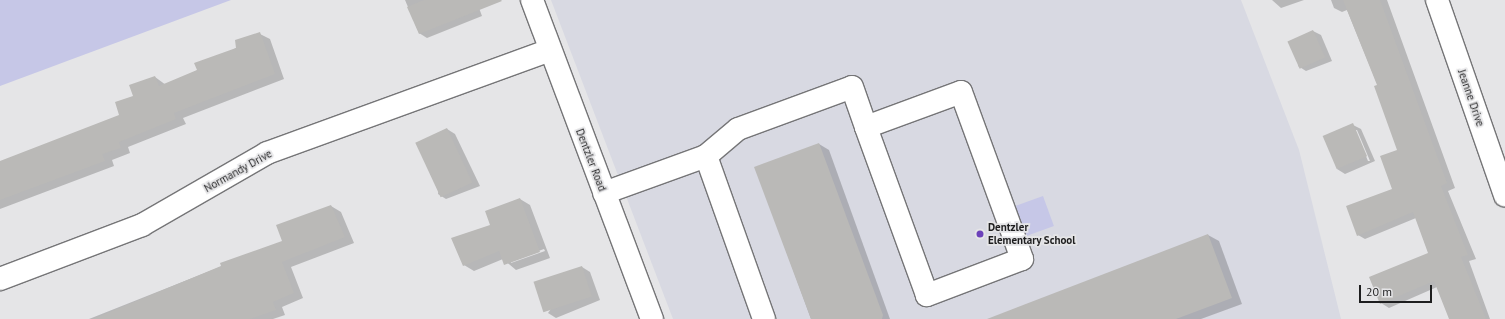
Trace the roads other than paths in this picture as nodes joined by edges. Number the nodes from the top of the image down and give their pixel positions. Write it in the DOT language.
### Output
graph roads {
  1 [pos="532,0"];
  2 [pos="1437,0"];
  3 [pos="550,50"];
  4 [pos="866,127"];
  5 [pos="706,156"];
  6 [pos="604,193"];
  7 [pos="1505,195"];
  8 [pos="0,278"];
  9 [pos="652,319"];
  10 [pos="764,319"];
  1 -- 3 [label="street, Dentzler Road"];
  2 -- 7 [label="street, Jeanne Drive"];
  3 -- 6 [label="street, Dentzler Road"];
  3 -- 8 [label="street, Normandy Drive"];
  4 -- 4 [label="street"];
  4 -- 5 [label="street"];
  5 -- 6 [label="street"];
  5 -- 10 [label="street"];
  6 -- 9 [label="street, Dentzler Road"];
}
